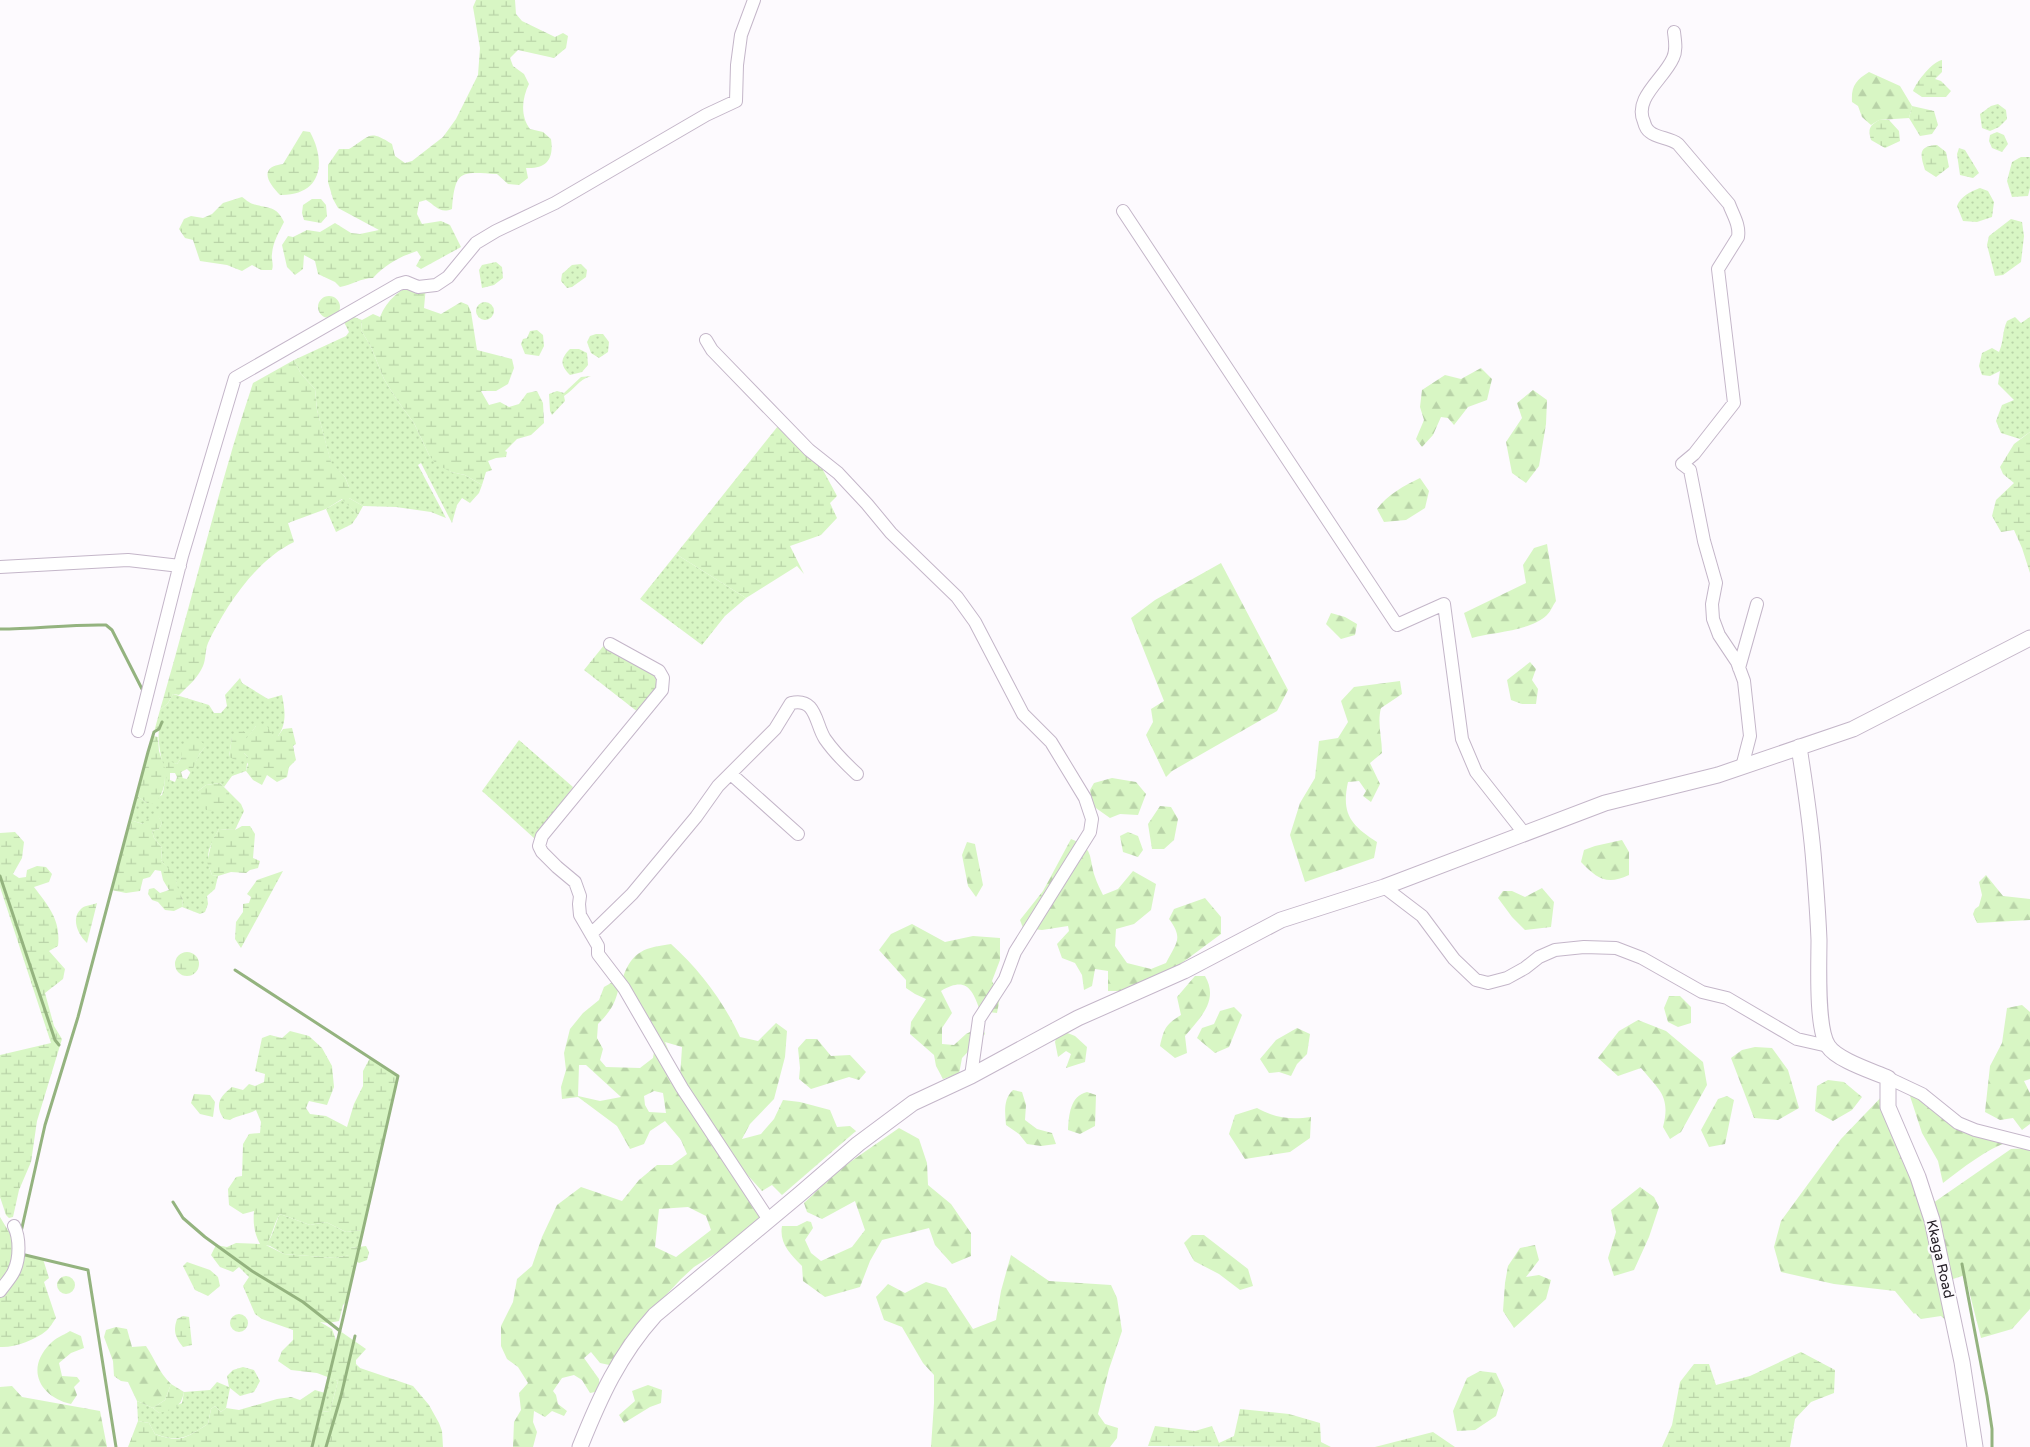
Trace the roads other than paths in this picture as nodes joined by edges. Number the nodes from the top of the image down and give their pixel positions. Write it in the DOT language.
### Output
graph roads {
  1 [pos="754,0"];
  2 [pos="1674,32"];
  3 [pos="1123,211"];
  4 [pos="706,340"];
  5 [pos="180,566"];
  6 [pos="0,567"];
  7 [pos="1757,604"];
  8 [pos="2030,638"];
  9 [pos="610,644"];
  10 [pos="1739,668"];
  11 [pos="138,731"];
  12 [pos="1799,747"];
  13 [pos="1742,767"];
  14 [pos="731,774"];
  15 [pos="857,774"];
  16 [pos="1524,833"];
  17 [pos="798,834"];
  18 [pos="1384,887"];
  19 [pos="591,934"];
  20 [pos="1828,1046"];
  21 [pos="971,1076"];
  22 [pos="1888,1078"];
  23 [pos="2030,1144"];
  24 [pos="769,1220"];
  25 [pos="14,1226"];
  26 [pos="0,1291"];
  27 [pos="580,1447"];
  28 [pos="1975,1447"];
  1 -- 5 [label="street"];
  2 -- 10 [label="street"];
  3 -- 16 [label="street"];
  4 -- 21 [label="street"];
  5 -- 6 [label="street"];
  5 -- 11 [label="street"];
  7 -- 10 [label="street"];
  8 -- 12 [label="street"];
  9 -- 19 [label="street"];
  10 -- 13 [label="street"];
  12 -- 13 [label="street"];
  12 -- 20 [label="street"];
  13 -- 16 [label="street"];
  14 -- 15 [label="street"];
  14 -- 17 [label="street"];
  14 -- 19 [label="street"];
  16 -- 18 [label="street"];
  18 -- 20 [label="street"];
  18 -- 21 [label="street"];
  19 -- 24 [label="street"];
  20 -- 22 [label="street"];
  21 -- 24 [label="street"];
  22 -- 23 [label="street"];
  22 -- 28 [label="street, Kkaga Road"];
  24 -- 27 [label="street"];
  25 -- 26 [label="street"];
}
